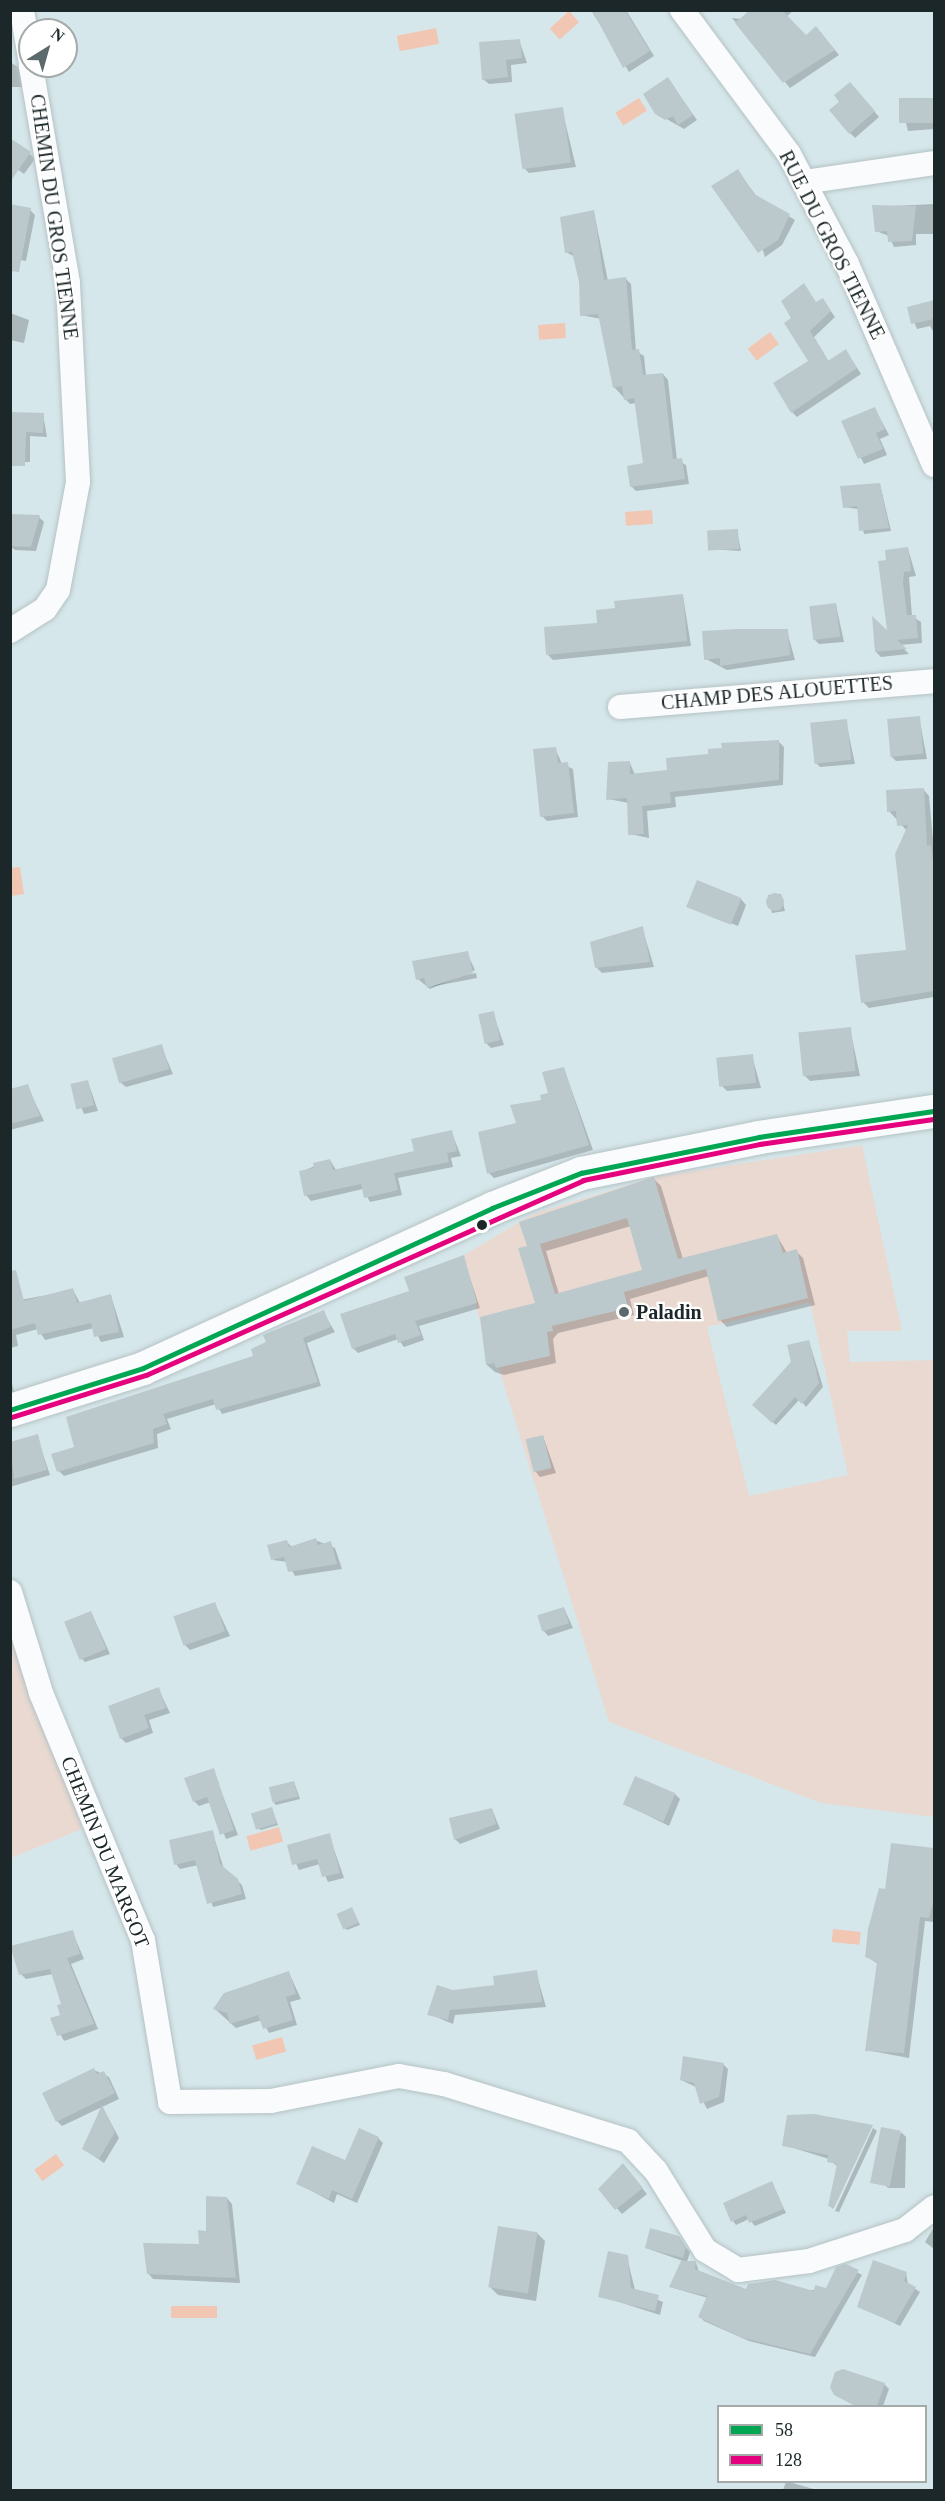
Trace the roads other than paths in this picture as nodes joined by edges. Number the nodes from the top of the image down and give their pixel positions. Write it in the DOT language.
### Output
graph roads {
  1 [pos="682,10"];
  2 [pos="33,78"];
  3 [pos="934,163"];
  4 [pos="804,182"];
  5 [pos="934,465"];
  6 [pos="10,631"];
  7 [pos="934,681"];
  8 [pos="620,707"];
  9 [pos="934,1111"];
  10 [pos="10,1410"];
  11 [pos="10,1592"];
  12 [pos="934,2207"];
  1 -- 4 [label="street, RUE DU GROS TIENNE"];
  2 -- 6 [label="street, CHEMIN DU GROS TIENNE"];
  3 -- 4 [label="street"];
  4 -- 5 [label="street, RUE DU GROS TIENNE"];
  7 -- 8 [label="street, CHAMP DES ALOUETTES"];
  9 -- 10 [label="main road"];
  11 -- 12 [label="street, CHEMIN DU MARGOT"];
}
